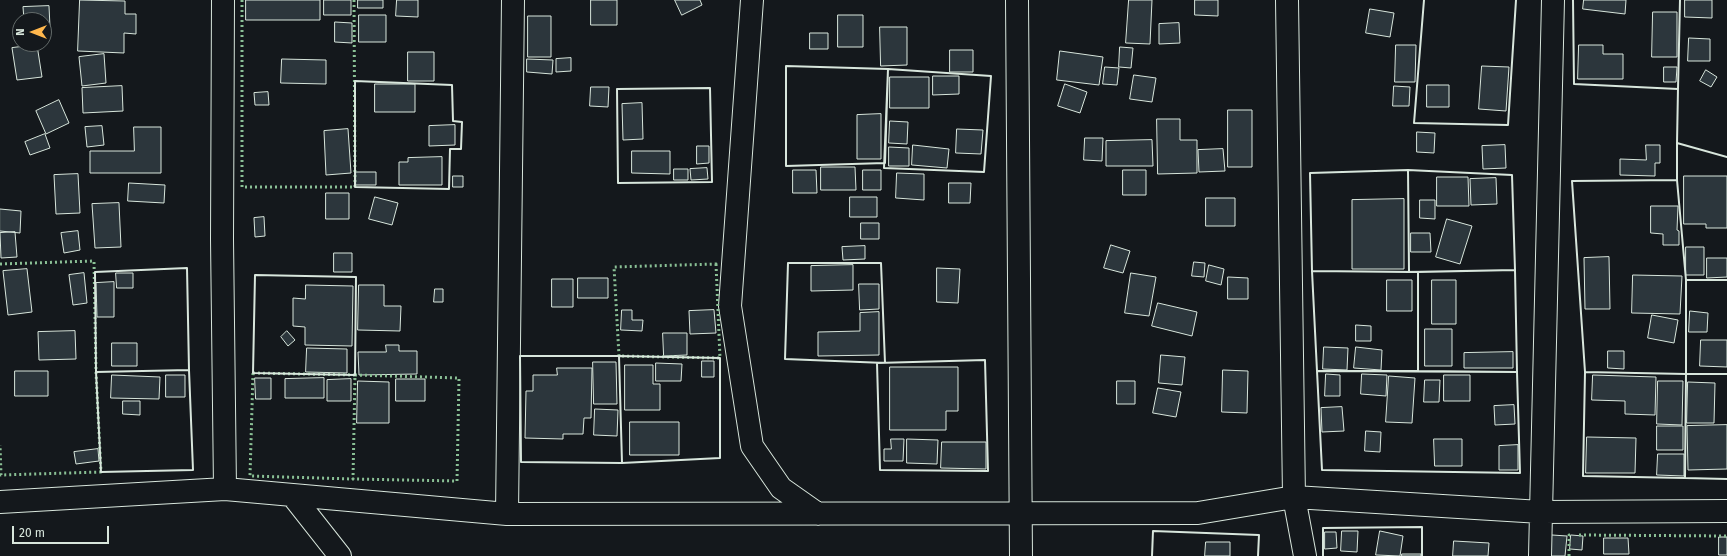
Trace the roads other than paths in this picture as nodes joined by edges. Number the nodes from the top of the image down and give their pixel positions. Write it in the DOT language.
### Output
graph roads {
  1 [pos="223,0"];
  2 [pos="513,0"];
  3 [pos="752,0"];
  4 [pos="1016,0"];
  5 [pos="1287,0"];
  6 [pos="1552,0"];
  7 [pos="225,489"];
  8 [pos="292,495"];
  9 [pos="1294,497"];
  10 [pos="0,502"];
  11 [pos="1727,511"];
  12 [pos="1540,512"];
  13 [pos="1022,513"];
  14 [pos="507,514"];
  15 [pos="818,514"];
  16 [pos="340,556"];
  17 [pos="1021,556"];
  18 [pos="1305,556"];
  19 [pos="1540,556"];
  1 -- 7 [label="street"];
  2 -- 14 [label="street"];
  3 -- 15 [label="street"];
  4 -- 13 [label="street"];
  5 -- 9 [label="street"];
  6 -- 12 [label="street"];
  7 -- 8 [label="street"];
  7 -- 10 [label="street"];
  8 -- 14 [label="street"];
  8 -- 16 [label="street"];
  9 -- 12 [label="street"];
  9 -- 13 [label="street"];
  9 -- 18 [label="street"];
  11 -- 12 [label="street"];
  12 -- 19 [label="street"];
  13 -- 15 [label="street"];
  13 -- 17 [label="street"];
  14 -- 15 [label="street"];
}
